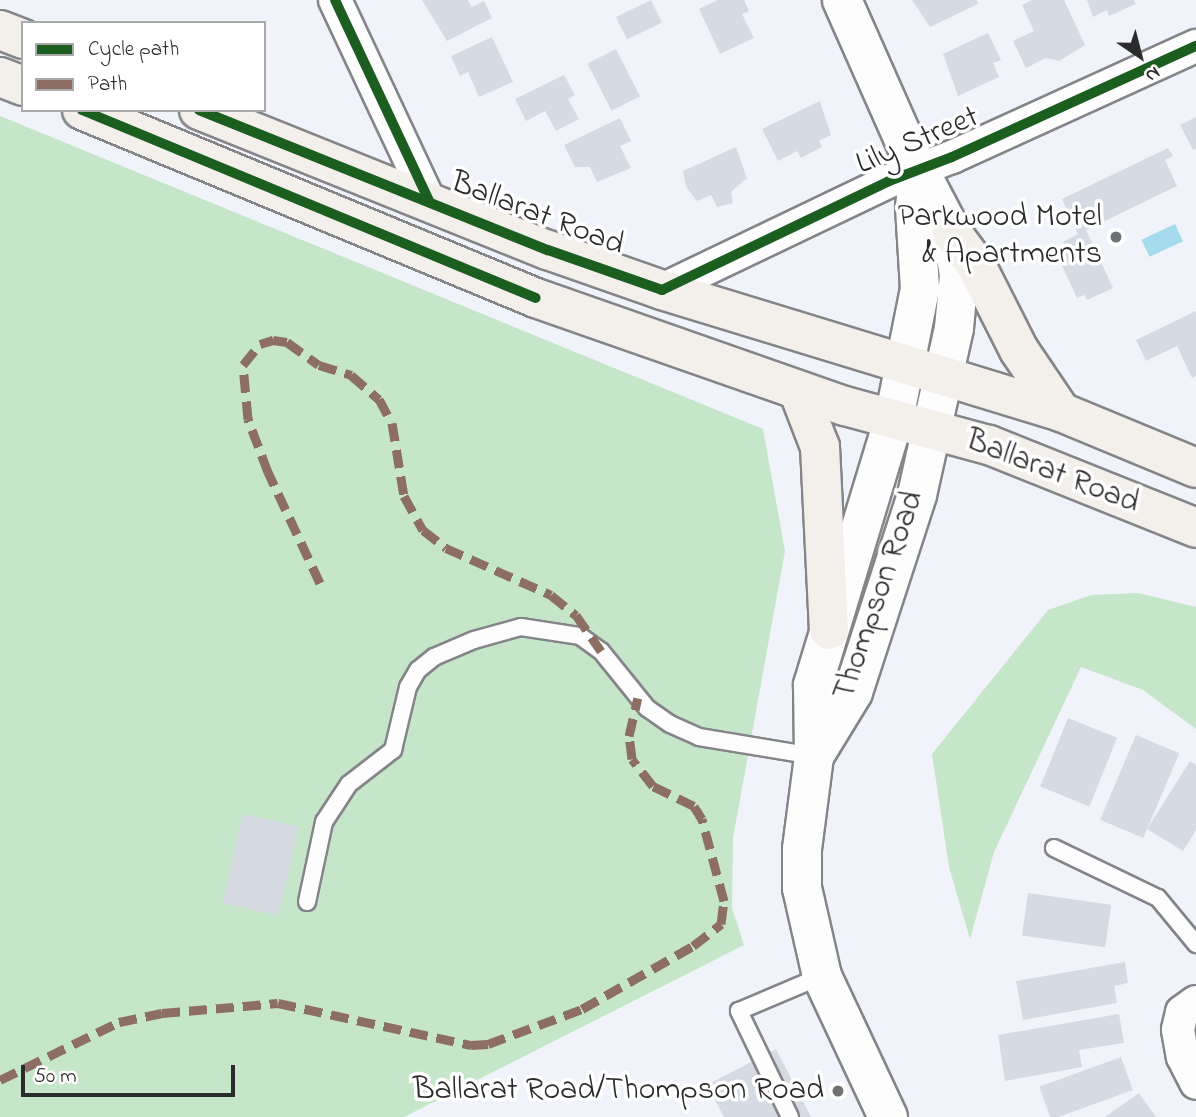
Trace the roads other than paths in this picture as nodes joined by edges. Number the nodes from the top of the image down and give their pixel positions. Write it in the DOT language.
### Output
graph roads {
  1 [pos="335,0"];
  2 [pos="842,0"];
  3 [pos="0,30"];
  4 [pos="21,38"];
  5 [pos="1196,46"];
  6 [pos="0,77"];
  7 [pos="21,85"];
  8 [pos="87,112"];
  9 [pos="204,112"];
  10 [pos="919,170"];
  11 [pos="429,201"];
  12 [pos="952,233"];
  13 [pos="662,290"];
  14 [pos="905,367"];
  15 [pos="943,377"];
  16 [pos="798,390"];
  17 [pos="1061,412"];
  18 [pos="894,419"];
  19 [pos="932,429"];
  20 [pos="1196,468"];
  21 [pos="1196,528"];
  22 [pos="829,630"];
  23 [pos="814,756"];
  24 [pos="1054,848"];
  25 [pos="307,902"];
  26 [pos="1196,944"];
  27 [pos="822,976"];
  28 [pos="1196,1002"];
  29 [pos="1196,1083"];
  30 [pos="790,1117"];
  31 [pos="888,1117"];
  1 -- 11 [label="street"];
  2 -- 10 [label="main road, Thompson Road"];
  3 -- 4 [label="highway"];
  5 -- 10 [label="street, Lily Street"];
  6 -- 7 [label="highway"];
  8 -- 16 [label="highway, Ballarat Road"];
  9 -- 11 [label="highway, Ballarat Road"];
  10 -- 12 [label="main road, Thompson Road"];
  10 -- 13 [label="street, Lily Street"];
  10 -- 14 [label="main road, Thompson Road"];
  11 -- 13 [label="highway, Ballarat Road"];
  12 -- 15 [label="main road, Thompson Road"];
  12 -- 17 [label="highway"];
  13 -- 14 [label="highway, Ballarat Road"];
  14 -- 15 [label="highway, Ballarat Road"];
  14 -- 18 [label="main road, Thompson Road"];
  15 -- 17 [label="highway, Ballarat Road"];
  15 -- 19 [label="main road, Thompson Road"];
  16 -- 18 [label="highway, Ballarat Road"];
  16 -- 22 [label="highway"];
  17 -- 20 [label="highway, Ballarat Road"];
  18 -- 19 [label="highway, Ballarat Road"];
  18 -- 22 [label="main road, Thompson Road"];
  19 -- 21 [label="highway, Ballarat Road"];
  19 -- 23 [label="main road, Thompson Road"];
  22 -- 23 [label="main road, Thompson Road"];
  23 -- 25 [label="lane"];
  23 -- 27 [label="main road, Thompson Road"];
  24 -- 26 [label="lane"];
  27 -- 30 [label="lane"];
  27 -- 31 [label="main road, Thompson Road"];
  28 -- 29 [label="street"];
}
